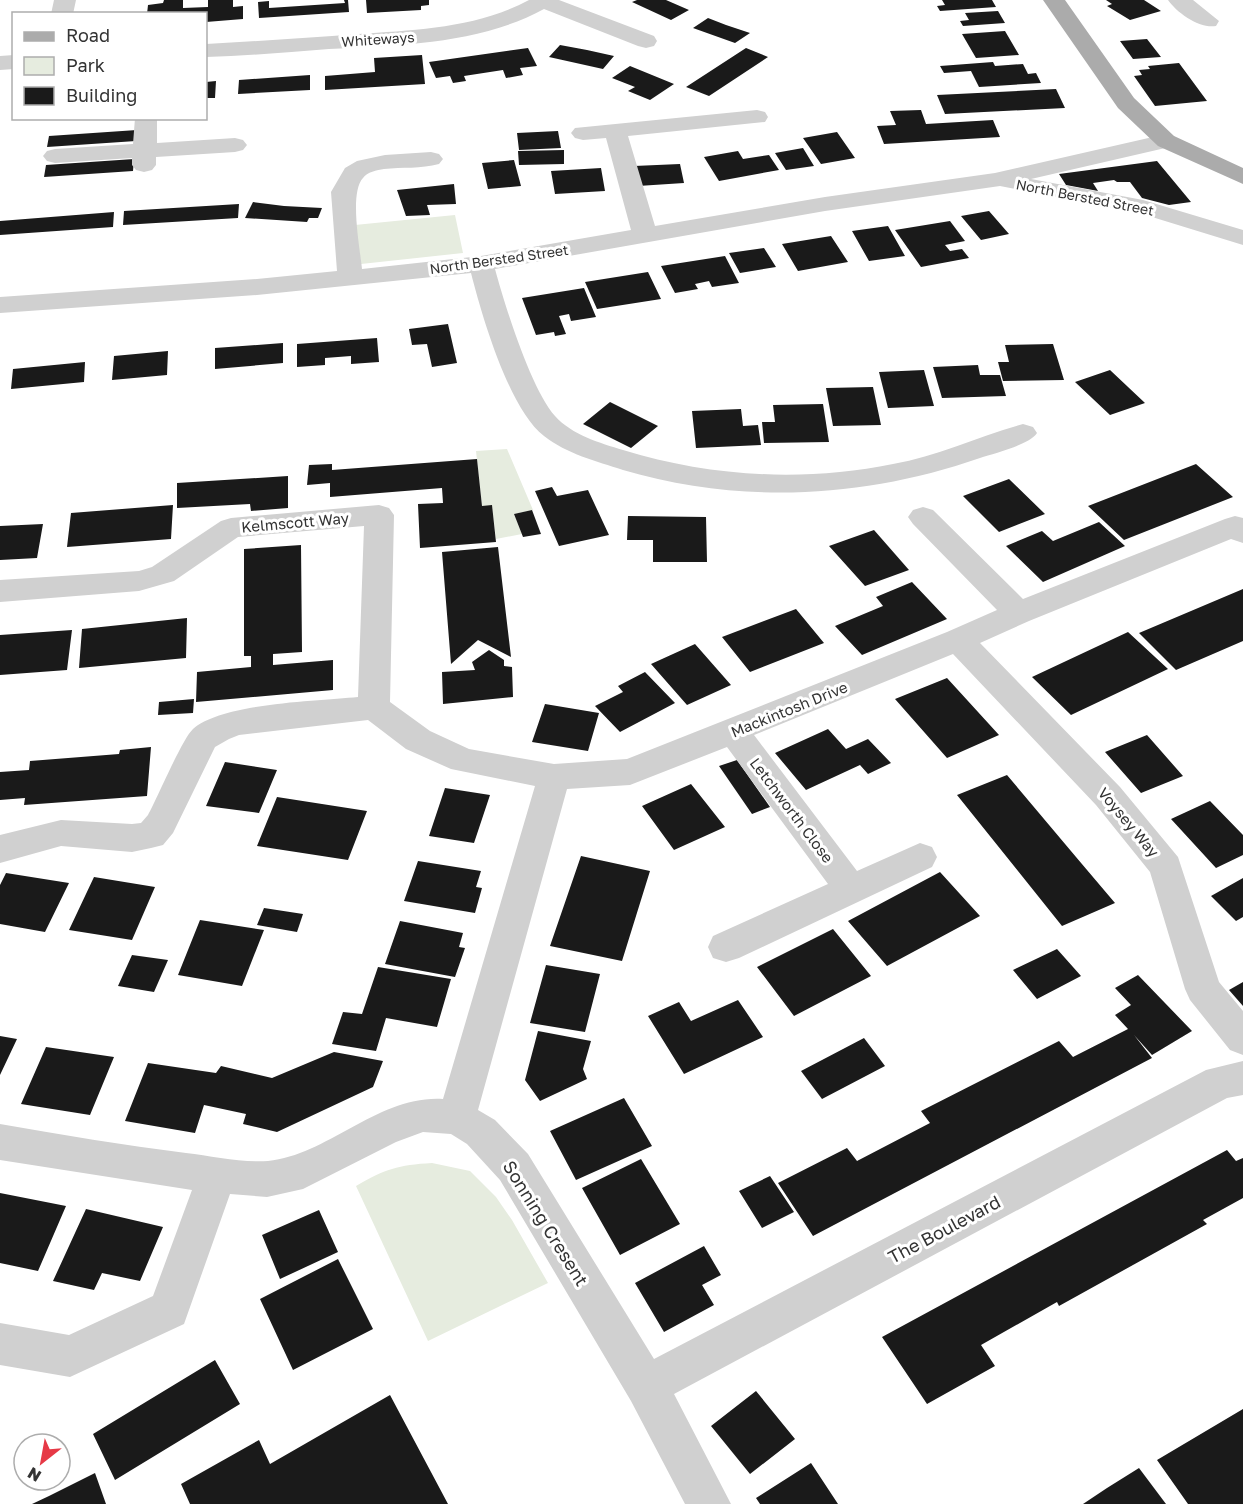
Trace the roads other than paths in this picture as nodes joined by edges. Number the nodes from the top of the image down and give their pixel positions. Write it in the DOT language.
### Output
graph roads {
  1 [pos="1054,0"];
  2 [pos="1179,0"];
  3 [pos="544,1"];
  4 [pos="1208,21"];
  5 [pos="646,41"];
  6 [pos="207,51"];
  7 [pos="757,117"];
  8 [pos="146,120"];
  9 [pos="615,130"];
  10 [pos="584,133"];
  11 [pos="1166,141"];
  12 [pos="235,145"];
  13 [pos="55,156"];
  14 [pos="144,158"];
  15 [pos="431,159"];
  16 [pos="1243,177"];
  17 [pos="995,180"];
  18 [pos="1243,187"];
  19 [pos="1243,201"];
  20 [pos="645,236"];
  21 [pos="1243,238"];
  22 [pos="481,264"];
  23 [pos="350,277"];
  24 [pos="0,305"];
  25 [pos="1023,433"];
  26 [pos="923,517"];
  27 [pos="1243,533"];
  28 [pos="0,591"];
  29 [pos="1018,613"];
  30 [pos="958,640"];
  31 [pos="374,707"];
  32 [pos="733,731"];
  33 [pos="554,777"];
  34 [pos="0,849"];
  35 [pos="920,857"];
  36 [pos="851,889"];
  37 [pos="726,947"];
  38 [pos="1243,1039"];
  39 [pos="1243,1078"];
  40 [pos="457,1117"];
  41 [pos="0,1142"];
  42 [pos="217,1175"];
  43 [pos="0,1344"];
  44 [pos="646,1386"];
  45 [pos="710,1504"];
  1 -- 11 [label="main road"];
  2 -- 4 [label="street"];
  3 -- 5 [label="street"];
  3 -- 6 [label="street, Whiteways"];
  7 -- 9 [label="street"];
  8 -- 14 [label="street"];
  9 -- 10 [label="street"];
  9 -- 20 [label="street"];
  11 -- 16 [label="main road"];
  11 -- 17 [label="street, North Bersted Street"];
  12 -- 14 [label="street"];
  13 -- 14 [label="street"];
  15 -- 23 [label="street"];
  17 -- 20 [label="street, North Bersted Street"];
  17 -- 21 [label="street, North Bersted Street"];
  18 -- 19 [label="main road"];
  20 -- 22 [label="street, North Bersted Street"];
  22 -- 23 [label="street, North Bersted Street"];
  22 -- 25 [label="street"];
  23 -- 24 [label="street, North Bersted Street"];
  26 -- 29 [label="street"];
  27 -- 29 [label="street, Mackintosh Drive"];
  28 -- 31 [label="street, Kelmscott Way"];
  29 -- 30 [label="street, Mackintosh Drive"];
  30 -- 32 [label="street, Mackintosh Drive"];
  30 -- 38 [label="street, Voysey Way"];
  31 -- 33 [label="street"];
  31 -- 34 [label="street"];
  32 -- 33 [label="street, Mackintosh Drive"];
  32 -- 36 [label="street, Letchworth Close"];
  33 -- 40 [label="street"];
  35 -- 36 [label="street"];
  36 -- 37 [label="street"];
  39 -- 44 [label="street, The Boulevard"];
  40 -- 42 [label="street, Sonning Cresent"];
  40 -- 44 [label="street, Sonning Cresent"];
  41 -- 42 [label="street, Sonning Cresent"];
  42 -- 43 [label="street"];
  44 -- 45 [label="street, Sonning Cresent"];
}
